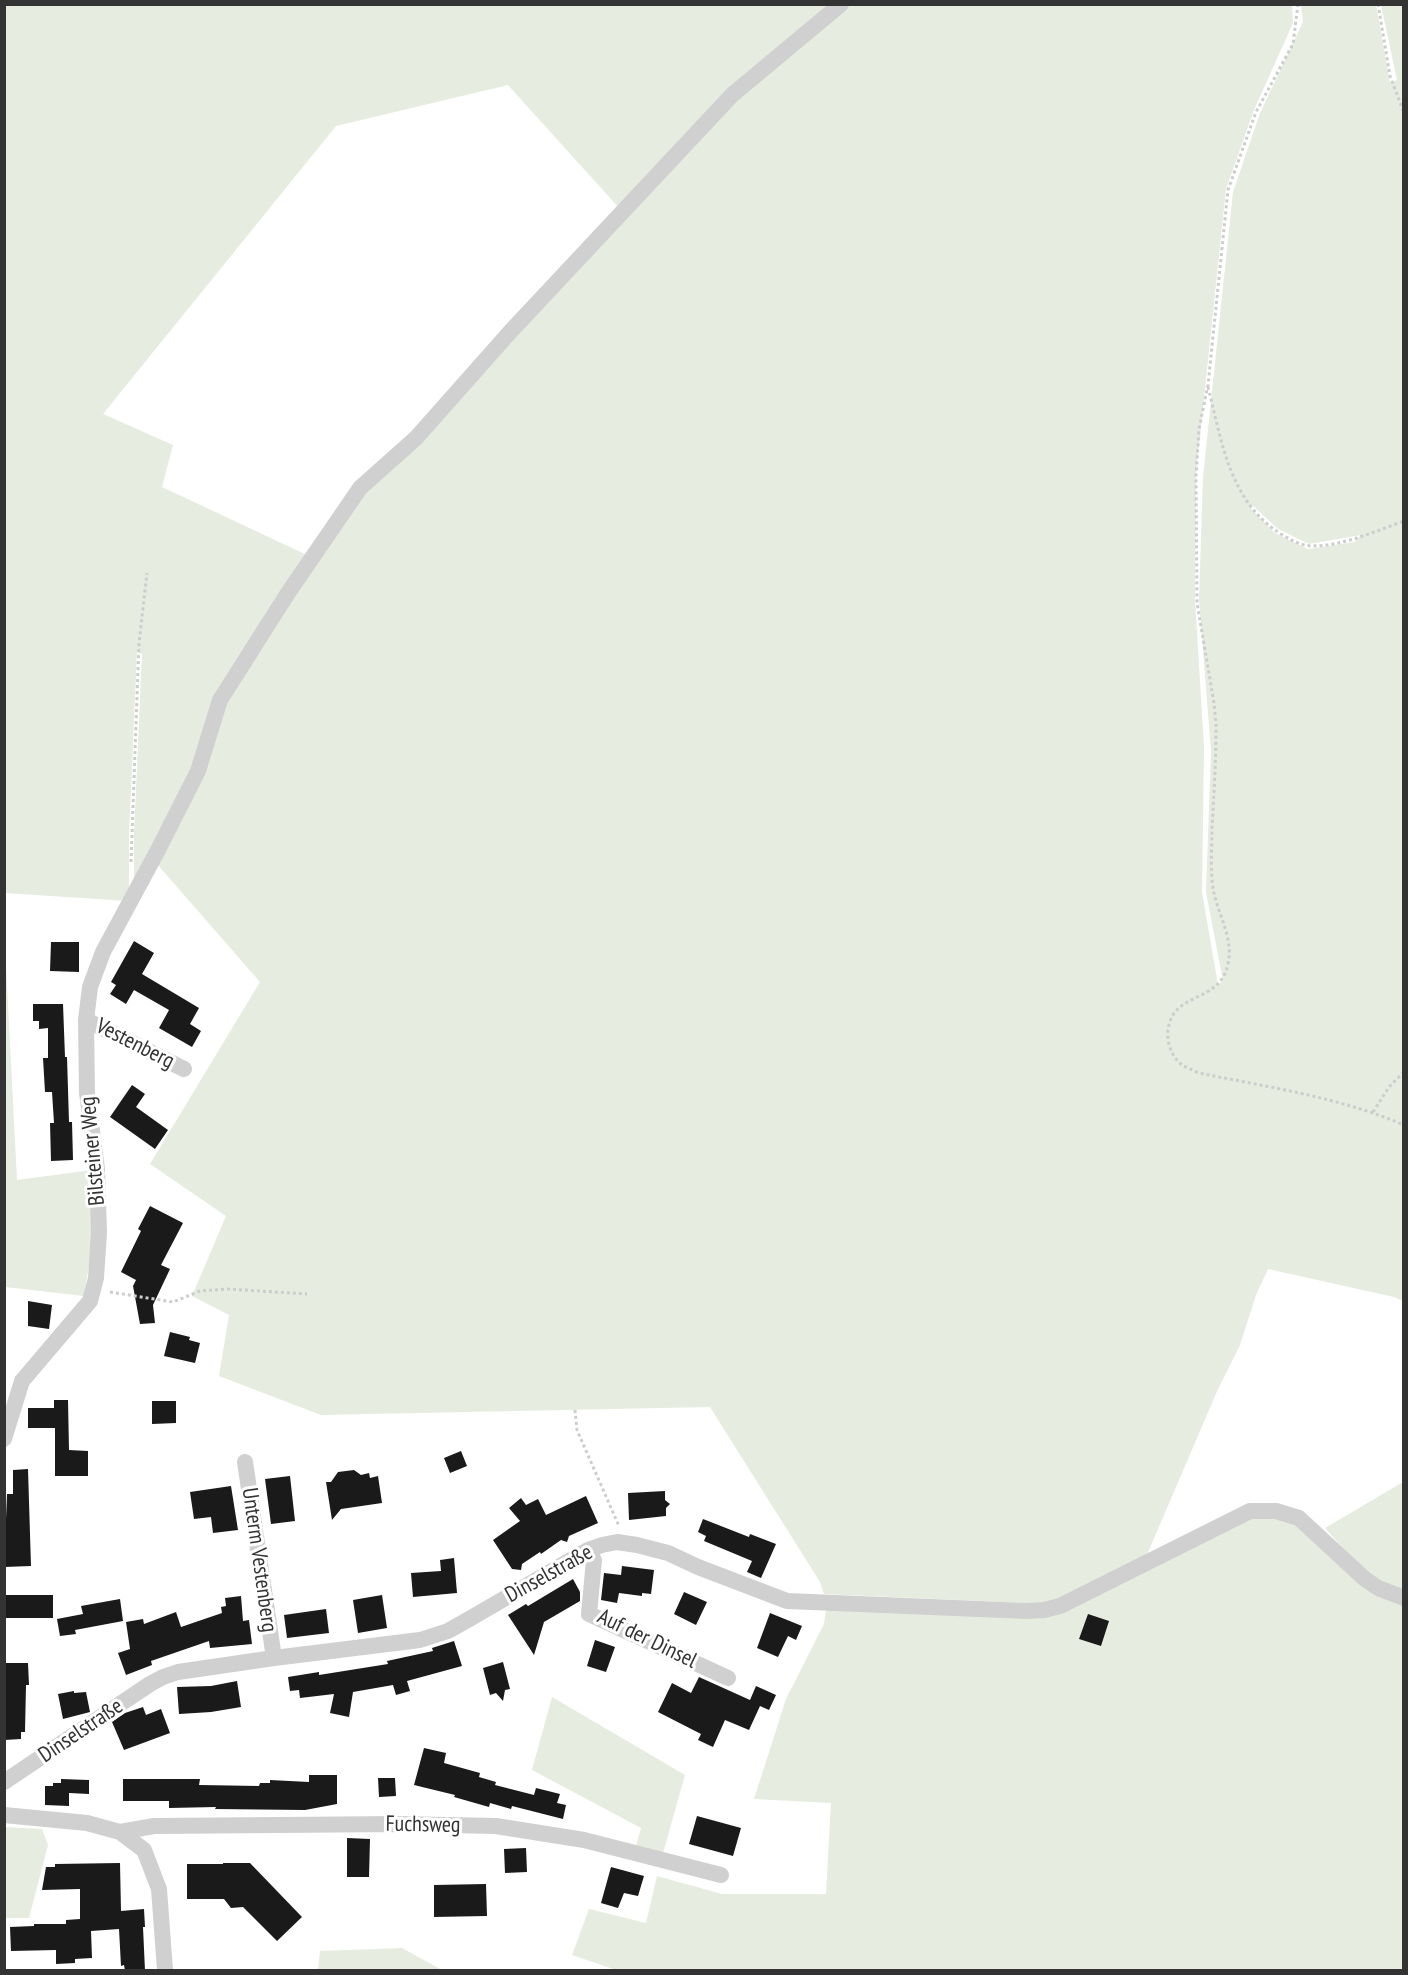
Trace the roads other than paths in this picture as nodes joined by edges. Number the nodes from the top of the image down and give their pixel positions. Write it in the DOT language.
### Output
graph roads {
  1 [pos="841,4"];
  2 [pos="86,1020"];
  3 [pos="184,1069"];
  4 [pos="4,1439"];
  5 [pos="245,1462"];
  6 [pos="588,1550"];
  7 [pos="1404,1598"];
  8 [pos="274,1658"];
  9 [pos="728,1678"];
  10 [pos="4,1782"];
  11 [pos="4,1815"];
  12 [pos="120,1832"];
  13 [pos="721,1875"];
  14 [pos="165,1971"];
  1 -- 2 [label="street, Bilsteiner Weg"];
  2 -- 3 [label="street, Vestenberg"];
  2 -- 4 [label="street, Bilsteiner Weg"];
  5 -- 8 [label="street, Unterm Vestenberg"];
  6 -- 7 [label="street, Dinselstraße"];
  6 -- 8 [label="street, Dinselstraße"];
  6 -- 9 [label="street, Auf der Dinsel"];
  8 -- 10 [label="street, Dinselstraße"];
  11 -- 12 [label="street"];
  12 -- 13 [label="street, Fuchsweg"];
  12 -- 14 [label="street"];
}
